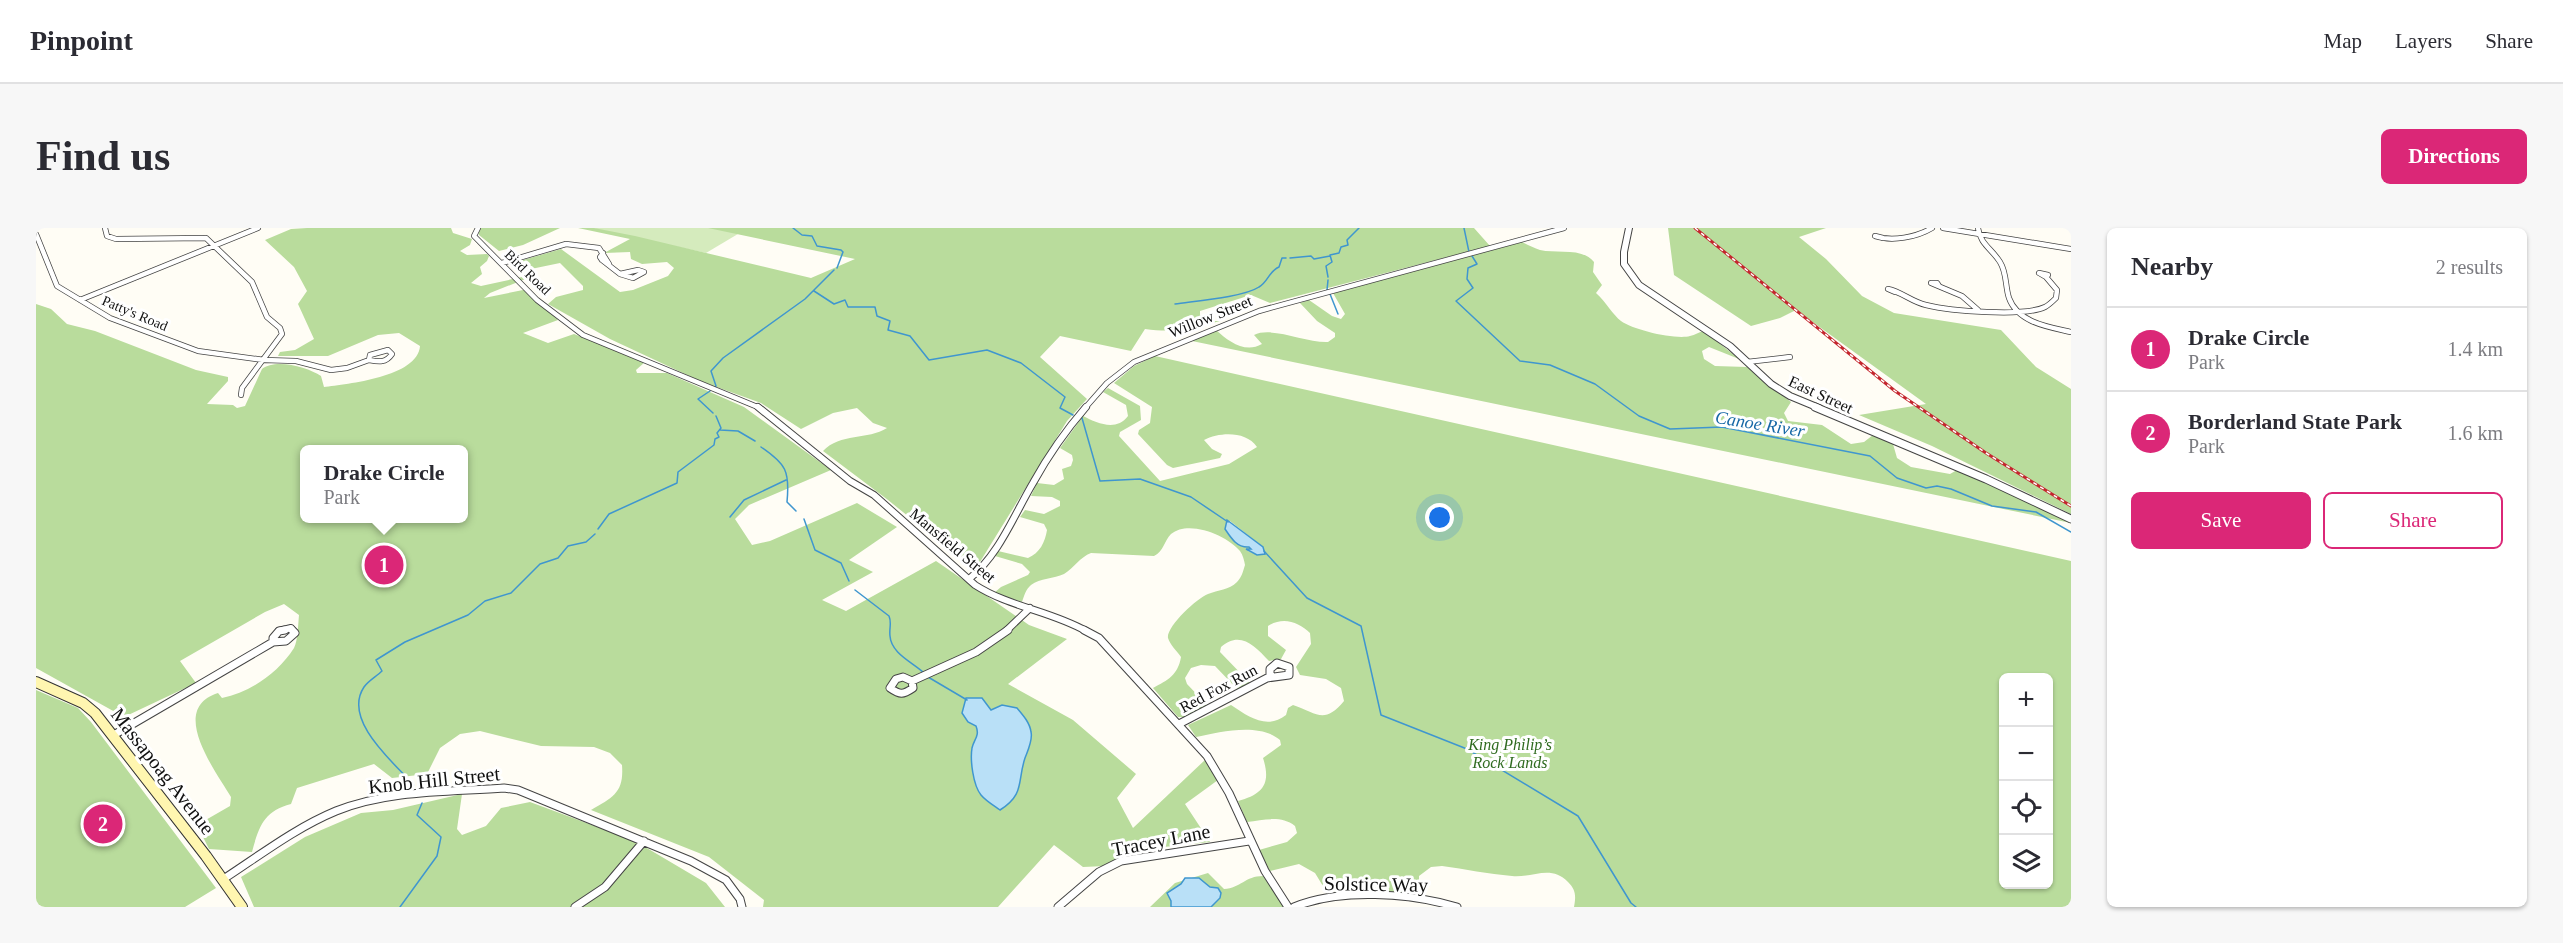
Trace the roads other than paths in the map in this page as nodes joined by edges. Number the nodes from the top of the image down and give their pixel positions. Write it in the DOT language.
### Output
graph roads {
  1 [pos="105,228"];
  2 [pos="258,228"];
  3 [pos="478,228"];
  4 [pos="1564,228"];
  5 [pos="1629,228"];
  6 [pos="1932,228"];
  7 [pos="1943,228"];
  8 [pos="1978,228"];
  9 [pos="36,234"];
  10 [pos="1978,236"];
  11 [pos="1883,237"];
  12 [pos="215,245"];
  13 [pos="2071,249"];
  14 [pos="502,263"];
  15 [pos="620,274"];
  16 [pos="2046,277"];
  17 [pos="1939,286"];
  18 [pos="1895,292"];
  19 [pos="80,300"];
  20 [pos="1978,310"];
  21 [pos="2016,311"];
  22 [pos="575,329"];
  23 [pos="2071,332"];
  24 [pos="1790,357"];
  25 [pos="264,360"];
  26 [pos="369,360"];
  27 [pos="1747,362"];
  28 [pos="241,395"];
  29 [pos="2071,519"];
  30 [pos="969,579"];
  31 [pos="1030,608"];
  32 [pos="273,642"];
  33 [pos="1270,676"];
  34 [pos="912,681"];
  35 [pos="36,682"];
  36 [pos="1179,724"];
  37 [pos="112,736"];
  38 [pos="644,841"];
  39 [pos="1249,841"];
  40 [pos="222,880"];
  41 [pos="242,907"];
  42 [pos="574,907"];
  43 [pos="742,907"];
  44 [pos="1058,907"];
  45 [pos="1288,907"];
  46 [pos="1294,907"];
  47 [pos="1458,907"];
  1 -- 12 [label="street"];
  2 -- 12 [label="street"];
  3 -- 14 [label="street, Bird Road"];
  4 -- 30 [label="street, Willow Street"];
  5 -- 27 [label="street, East Street"];
  6 -- 11 [label="street"];
  7 -- 10 [label="street"];
  8 -- 10 [label="street"];
  9 -- 19 [label="street, Patty's Road"];
  10 -- 13 [label="street"];
  10 -- 21 [label="street"];
  12 -- 19 [label="street"];
  12 -- 25 [label="street"];
  14 -- 15 [label="street"];
  14 -- 22 [label="street, Bird Road"];
  16 -- 21 [label="street"];
  17 -- 20 [label="street"];
  18 -- 20 [label="street"];
  19 -- 25 [label="street, Patty's Road"];
  20 -- 21 [label="street"];
  21 -- 23 [label="street"];
  22 -- 30 [label="street, Mansfield Street"];
  24 -- 27 [label="street"];
  25 -- 26 [label="street, Patty's Road"];
  25 -- 28 [label="street"];
  27 -- 29 [label="street, East Street"];
  30 -- 31 [label="street, Mansfield Street"];
  31 -- 34 [label="street"];
  31 -- 36 [label="street, Mansfield Street"];
  32 -- 37 [label="street"];
  33 -- 36 [label="street, Red Fox Run"];
  35 -- 37 [label="main road, Massapoag Avenue"];
  36 -- 39 [label="street, Mansfield Street"];
  37 -- 40 [label="main road, Massapoag Avenue"];
  38 -- 40 [label="street, Knob Hill Street"];
  38 -- 42 [label="street"];
  38 -- 43 [label="street, Knob Hill Street"];
  39 -- 44 [label="street, Tracey Lane"];
  39 -- 45 [label="street, Mansfield Street"];
  40 -- 41 [label="main road, Massapoag Avenue"];
  46 -- 47 [label="street, Solstice Way"];
}
